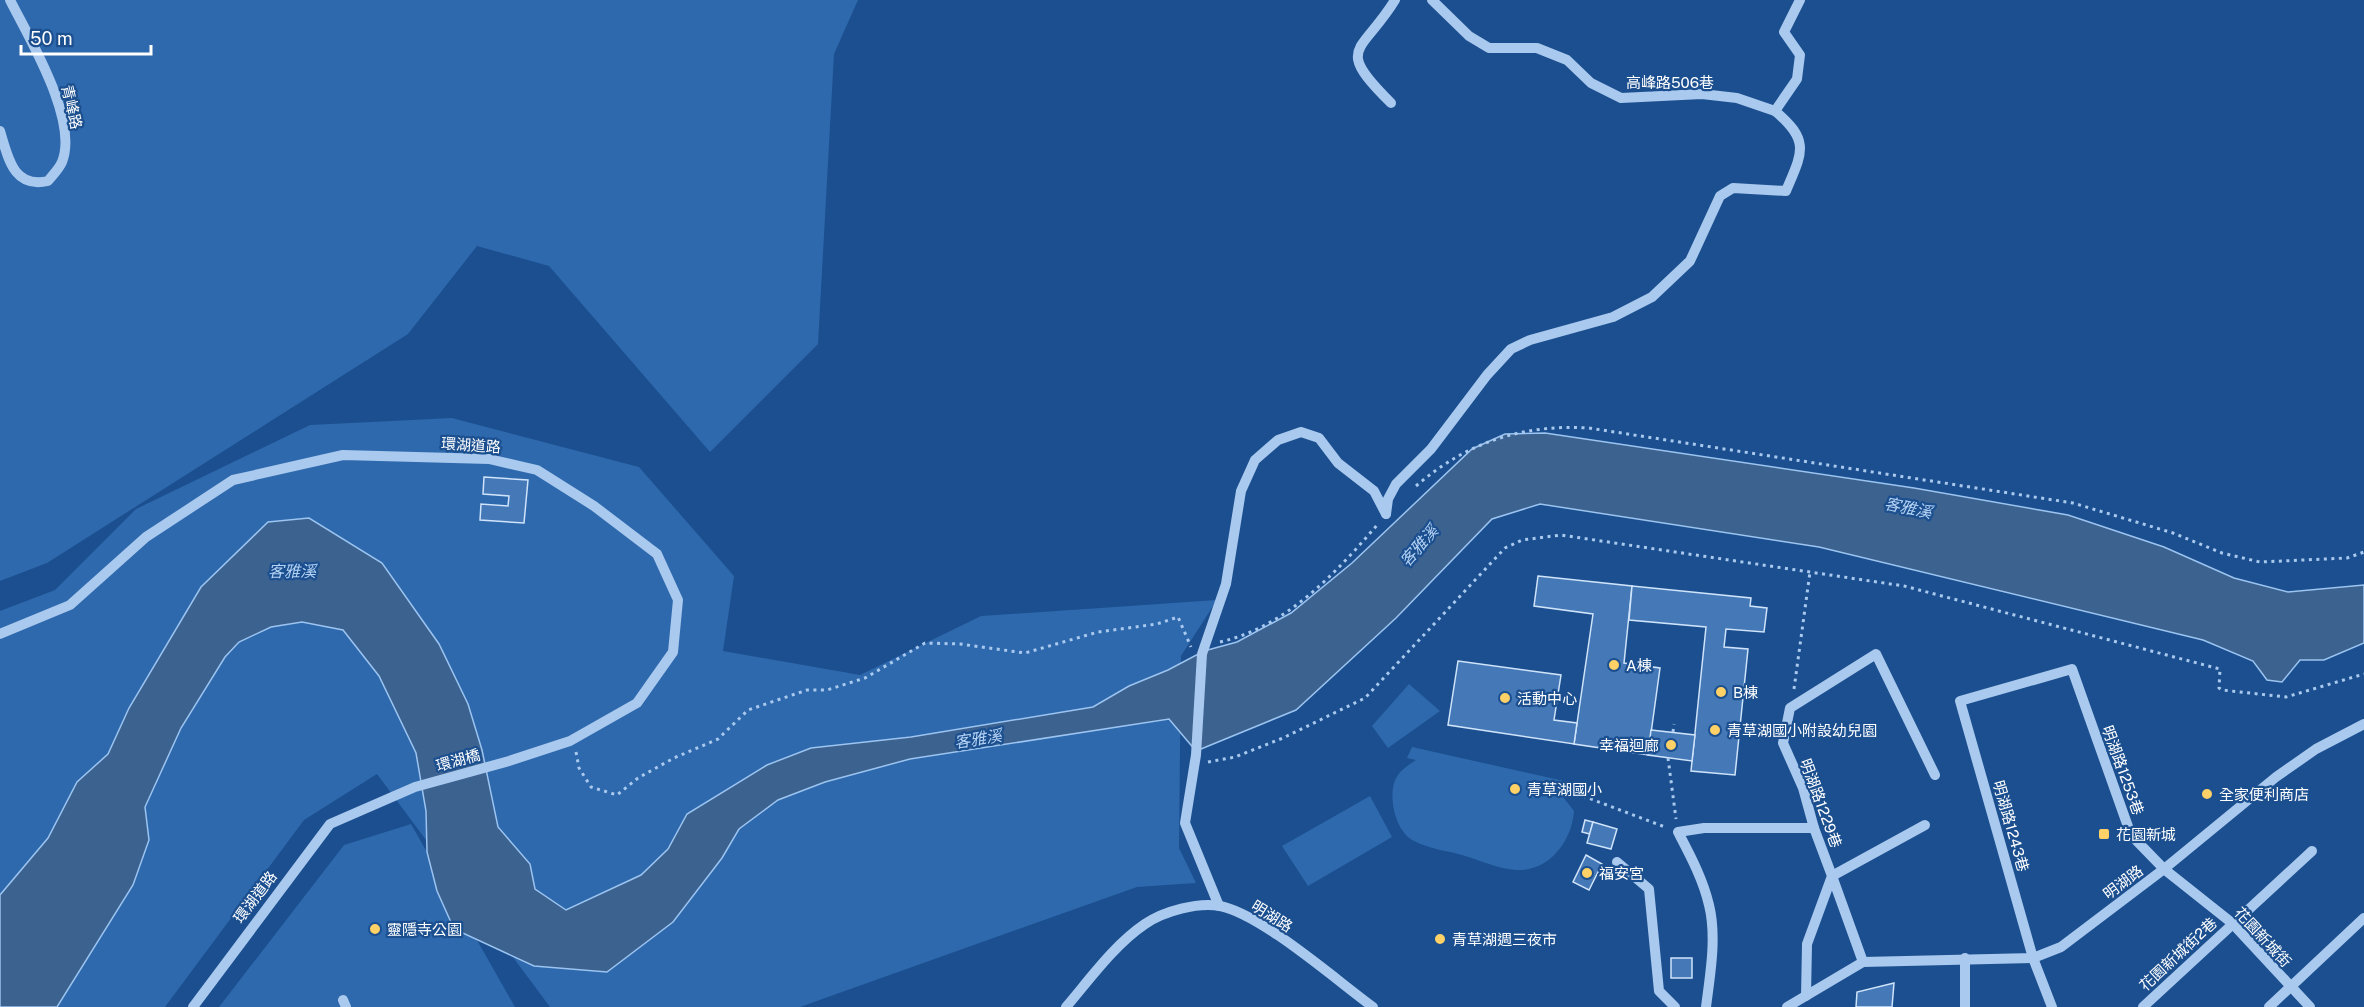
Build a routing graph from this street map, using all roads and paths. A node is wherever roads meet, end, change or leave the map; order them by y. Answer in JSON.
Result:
{"nodes":[{"id":1,"x":10,"y":0,"type":"edge"},
{"id":2,"x":1395,"y":0,"type":"edge"},
{"id":3,"x":1432,"y":0,"type":"edge"},
{"id":4,"x":1800,"y":0,"type":"edge"},
{"id":5,"x":1391,"y":103,"type":"dead end"},
{"id":6,"x":1775,"y":111,"type":"junction"},
{"id":7,"x":0,"y":131,"type":"edge"},
{"id":8,"x":1413,"y":488,"type":"dead end"},
{"id":9,"x":1386,"y":514,"type":"junction"},
{"id":10,"x":2364,"y":552,"type":"edge"},
{"id":11,"x":1810,"y":572,"type":"junction"},
{"id":12,"x":0,"y":634,"type":"edge"},
{"id":13,"x":1205,"y":650,"type":"junction"},
{"id":14,"x":2364,"y":674,"type":"edge"},
{"id":15,"x":1960,"y":701,"type":"joint"},
{"id":16,"x":1799,"y":703,"type":"junction"},
{"id":17,"x":1674,"y":724,"type":"dead end"},
{"id":18,"x":2364,"y":724,"type":"edge"},
{"id":19,"x":1673,"y":732,"type":"dead end"},
{"id":20,"x":570,"y":741,"type":"junction"},
{"id":21,"x":1668,"y":758,"type":"dead end"},
{"id":22,"x":1195,"y":759,"type":"junction"},
{"id":23,"x":509,"y":761,"type":"joint"},
{"id":24,"x":1935,"y":775,"type":"dead end"},
{"id":25,"x":415,"y":787,"type":"joint"},
{"id":26,"x":1582,"y":796,"type":"dead end"},
{"id":27,"x":1925,"y":825,"type":"dead end"},
{"id":28,"x":1814,"y":828,"type":"junction"},
{"id":29,"x":1678,"y":832,"type":"junction"},
{"id":30,"x":2312,"y":851,"type":"dead end"},
{"id":31,"x":1617,"y":862,"type":"dead end"},
{"id":32,"x":2164,"y":869,"type":"junction"},
{"id":33,"x":1832,"y":876,"type":"junction"},
{"id":34,"x":1219,"y":906,"type":"junction"},
{"id":35,"x":2364,"y":918,"type":"edge"},
{"id":36,"x":2232,"y":923,"type":"junction"},
{"id":37,"x":1965,"y":958,"type":"junction"},
{"id":38,"x":2032,"y":958,"type":"junction"},
{"id":39,"x":1863,"y":962,"type":"junction"},
{"id":40,"x":2290,"y":988,"type":"junction"},
{"id":41,"x":1806,"y":996,"type":"junction"},
{"id":42,"x":193,"y":1007,"type":"edge"},
{"id":43,"x":1066,"y":1007,"type":"edge"},
{"id":44,"x":1373,"y":1007,"type":"edge"},
{"id":45,"x":1675,"y":1007,"type":"edge"},
{"id":46,"x":1706,"y":1007,"type":"edge"},
{"id":47,"x":1787,"y":1007,"type":"edge"},
{"id":48,"x":1965,"y":1007,"type":"edge"},
{"id":49,"x":2052,"y":1007,"type":"edge"},
{"id":50,"x":2143,"y":1007,"type":"edge"},
{"id":51,"x":2269,"y":1007,"type":"edge"},
{"id":52,"x":2310,"y":1007,"type":"edge"}],
"edges":[{"from":1,"to":7,"type":"street","name":"青峰路"},
{"from":2,"to":5,"type":"street"},
{"from":3,"to":6,"type":"street","name":"高峰路506巷"},
{"from":4,"to":6,"type":"street"},
{"from":6,"to":9,"type":"street"},
{"from":8,"to":10,"type":"path"},
{"from":9,"to":13,"type":"path"},
{"from":9,"to":13,"type":"street"},
{"from":11,"to":14,"type":"path"},
{"from":11,"to":16,"type":"path"},
{"from":11,"to":22,"type":"path"},
{"from":12,"to":20,"type":"street","name":"環湖道路"},
{"from":13,"to":20,"type":"path"},
{"from":13,"to":22,"type":"street"},
{"from":15,"to":32,"type":"street","name":"明湖路1253巷"},
{"from":15,"to":38,"type":"street","name":"明湖路1243巷"},
{"from":16,"to":24,"type":"street","name":"明湖路1229巷"},
{"from":16,"to":28,"type":"street","name":"明湖路1229巷"},
{"from":17,"to":19,"type":"path"},
{"from":18,"to":32,"type":"street","name":"明湖路"},
{"from":20,"to":23,"type":"street","name":"環湖道路"},
{"from":21,"to":29,"type":"path"},
{"from":22,"to":34,"type":"street"},
{"from":23,"to":25,"type":"street","name":"環湖橋"},
{"from":25,"to":42,"type":"street","name":"環湖道路"},
{"from":26,"to":29,"type":"path"},
{"from":27,"to":33,"type":"street"},
{"from":28,"to":29,"type":"street"},
{"from":28,"to":33,"type":"street","name":"明湖路1229巷"},
{"from":29,"to":46,"type":"street"},
{"from":30,"to":36,"type":"street","name":"花園新城街2巷"},
{"from":31,"to":45,"type":"street"},
{"from":32,"to":36,"type":"street","name":"花園新城街"},
{"from":32,"to":38,"type":"street","name":"明湖路"},
{"from":33,"to":39,"type":"street"},
{"from":33,"to":41,"type":"street"},
{"from":34,"to":43,"type":"street","name":"明湖路"},
{"from":34,"to":44,"type":"street","name":"明湖路"},
{"from":35,"to":40,"type":"street"},
{"from":36,"to":40,"type":"street","name":"花園新城街"},
{"from":36,"to":50,"type":"street","name":"花園新城街2巷"},
{"from":37,"to":38,"type":"street","name":"明湖路"},
{"from":37,"to":39,"type":"street","name":"明湖路"},
{"from":37,"to":48,"type":"street"},
{"from":38,"to":49,"type":"street","name":"明湖路1243巷"},
{"from":39,"to":41,"type":"street","name":"明湖路"},
{"from":40,"to":51,"type":"street"},
{"from":40,"to":52,"type":"street","name":"花園新城街"},
{"from":41,"to":47,"type":"street","name":"明湖路"}]}
